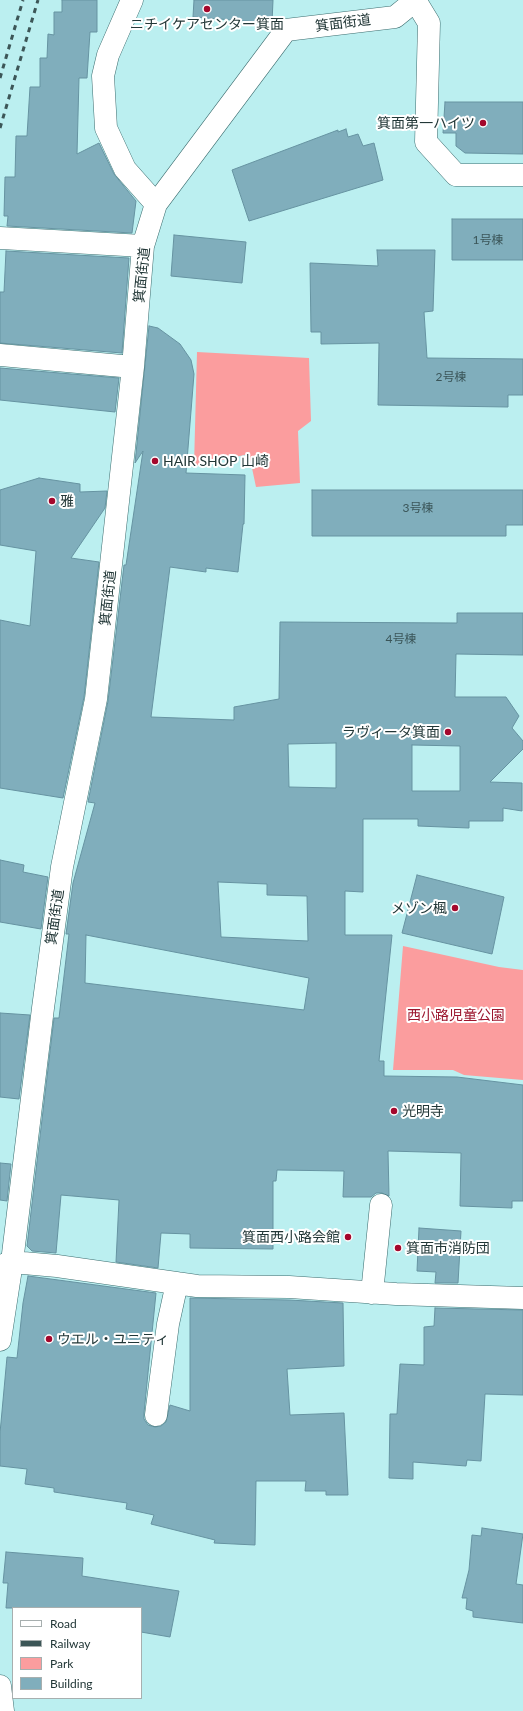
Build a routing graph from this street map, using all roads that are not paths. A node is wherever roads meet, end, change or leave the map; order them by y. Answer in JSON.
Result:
{"nodes":[{"id":1,"x":132,"y":0,"type":"edge"},
{"id":2,"x":416,"y":0,"type":"edge"},
{"id":3,"x":523,"y":175,"type":"edge"},
{"id":4,"x":156,"y":204,"type":"junction"},
{"id":5,"x":0,"y":238,"type":"edge"},
{"id":6,"x":143,"y":246,"type":"junction"},
{"id":7,"x":0,"y":355,"type":"edge"},
{"id":8,"x":133,"y":367,"type":"junction"},
{"id":9,"x":381,"y":1206,"type":"dead end"},
{"id":10,"x":6,"y":1264,"type":"edge"},
{"id":11,"x":177,"y":1283,"type":"junction"},
{"id":12,"x":372,"y":1292,"type":"junction"},
{"id":13,"x":523,"y":1298,"type":"edge"},
{"id":14,"x":0,"y":1340,"type":"edge"},
{"id":15,"x":156,"y":1415,"type":"dead end"},
{"id":16,"x":0,"y":1686,"type":"edge"},
{"id":17,"x":3,"y":1711,"type":"edge"}],
"edges":[{"from":1,"to":4,"type":"street"},
{"from":2,"to":3,"type":"street"},
{"from":2,"to":4,"type":"street","name":"箕面街道"},
{"from":4,"to":6,"type":"street","name":"箕面街道"},
{"from":5,"to":6,"type":"street"},
{"from":6,"to":8,"type":"street","name":"箕面街道"},
{"from":7,"to":8,"type":"street"},
{"from":8,"to":10,"type":"street","name":"箕面街道"},
{"from":9,"to":12,"type":"street"},
{"from":10,"to":11,"type":"street"},
{"from":10,"to":14,"type":"street","name":"箕面街道"},
{"from":11,"to":12,"type":"street"},
{"from":11,"to":15,"type":"street"},
{"from":12,"to":13,"type":"street"},
{"from":16,"to":17,"type":"street"}]}
